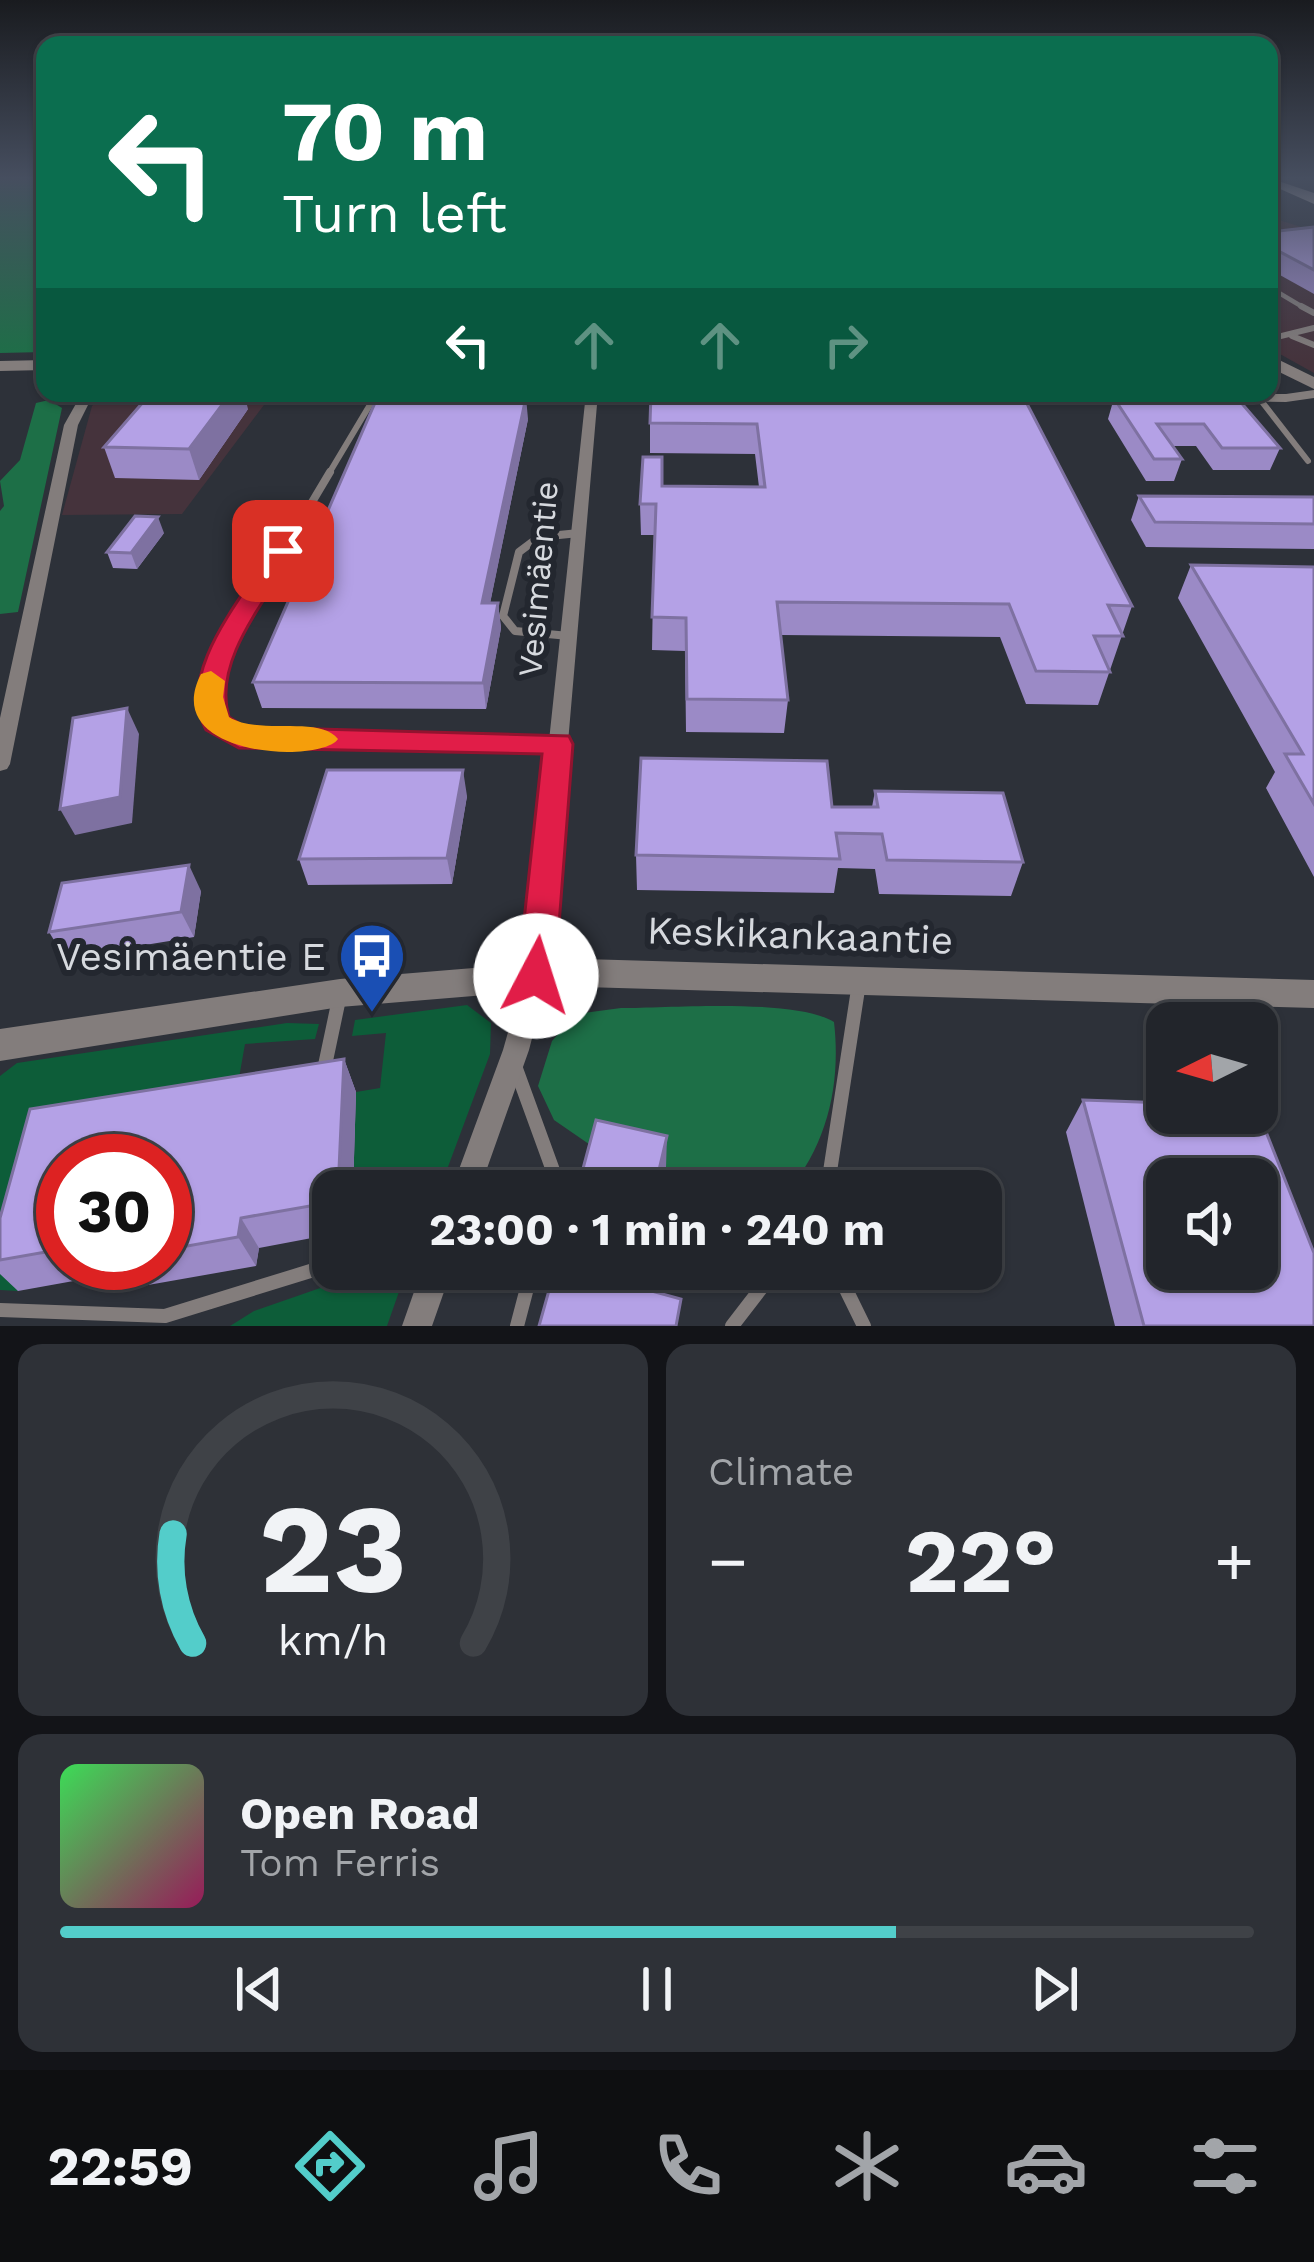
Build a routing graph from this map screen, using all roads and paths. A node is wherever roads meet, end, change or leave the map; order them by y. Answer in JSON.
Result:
{"nodes":[{"id":1,"x":1278,"y":292,"type":"edge"},
{"id":2,"x":1314,"y":313,"type":"edge"},
{"id":3,"x":1314,"y":328,"type":"edge"},
{"id":4,"x":1278,"y":332,"type":"edge"},
{"id":5,"x":1288,"y":336,"type":"junction"},
{"id":6,"x":1278,"y":338,"type":"edge"},
{"id":7,"x":1314,"y":345,"type":"edge"},
{"id":8,"x":36,"y":364,"type":"edge"},
{"id":9,"x":1278,"y":365,"type":"edge"},
{"id":10,"x":0,"y":366,"type":"edge"},
{"id":11,"x":1314,"y":384,"type":"edge"},
{"id":12,"x":1314,"y":394,"type":"edge"},
{"id":13,"x":1278,"y":397,"type":"edge"},
{"id":14,"x":83,"y":402,"type":"edge"},
{"id":15,"x":372,"y":402,"type":"edge"},
{"id":16,"x":591,"y":402,"type":"edge"},
{"id":17,"x":1261,"y":402,"type":"edge"},
{"id":18,"x":1308,"y":461,"type":"dead end"},
{"id":19,"x":579,"y":533,"type":"junction"},
{"id":20,"x":569,"y":636,"type":"junction"},
{"id":21,"x":558,"y":744,"type":"junction"},
{"id":22,"x":0,"y":764,"type":"edge"},
{"id":23,"x":536,"y":976,"type":"junction"},
{"id":24,"x":859,"y":978,"type":"junction"},
{"id":25,"x":340,"y":993,"type":"junction"},
{"id":26,"x":1314,"y":994,"type":"edge"},
{"id":27,"x":0,"y":1045,"type":"edge"},
{"id":28,"x":512,"y":1060,"type":"junction"},
{"id":29,"x":322,"y":1083,"type":"edge"},
{"id":30,"x":473,"y":1170,"type":"edge"},
{"id":31,"x":553,"y":1170,"type":"edge"},
{"id":32,"x":830,"y":1170,"type":"edge"},
{"id":33,"x":312,"y":1270,"type":"edge"},
{"id":34,"x":427,"y":1290,"type":"edge"},
{"id":35,"x":526,"y":1290,"type":"edge"},
{"id":36,"x":760,"y":1290,"type":"edge"},
{"id":37,"x":846,"y":1290,"type":"edge"},
{"id":38,"x":0,"y":1310,"type":"edge"},
{"id":39,"x":417,"y":1326,"type":"edge"},
{"id":40,"x":517,"y":1326,"type":"edge"},
{"id":41,"x":732,"y":1326,"type":"edge"},
{"id":42,"x":864,"y":1326,"type":"edge"}],
"edges":[{"from":1,"to":2,"type":"lane"},
{"from":3,"to":5,"type":"lane"},
{"from":4,"to":5,"type":"lane"},
{"from":5,"to":6,"type":"lane"},
{"from":5,"to":7,"type":"lane"},
{"from":8,"to":10,"type":"street"},
{"from":9,"to":11,"type":"street"},
{"from":12,"to":13,"type":"street"},
{"from":14,"to":22,"type":"street"},
{"from":15,"to":21,"type":"lane"},
{"from":16,"to":19,"type":"street","name":"Vesimäentie"},
{"from":17,"to":18,"type":"lane"},
{"from":19,"to":20,"type":"street","name":"Vesimäentie"},
{"from":19,"to":20,"type":"lane"},
{"from":20,"to":21,"type":"street","name":"Vesimäentie"},
{"from":21,"to":23,"type":"street","name":"Vesimäentie"},
{"from":23,"to":24,"type":"street","name":"Keskikankaantie"},
{"from":23,"to":25,"type":"street","name":"Keskikankaantie"},
{"from":23,"to":28,"type":"street","name":"Vesimäentie"},
{"from":24,"to":26,"type":"street","name":"Keskikankaantie"},
{"from":24,"to":32,"type":"lane"},
{"from":25,"to":27,"type":"street","name":"Keskikankaantie"},
{"from":25,"to":29,"type":"lane"},
{"from":28,"to":30,"type":"street","name":"Vesimäentie"},
{"from":28,"to":31,"type":"lane"},
{"from":33,"to":38,"type":"lane"},
{"from":34,"to":39,"type":"street"},
{"from":35,"to":40,"type":"lane"},
{"from":36,"to":41,"type":"lane"},
{"from":37,"to":42,"type":"lane"}]}
